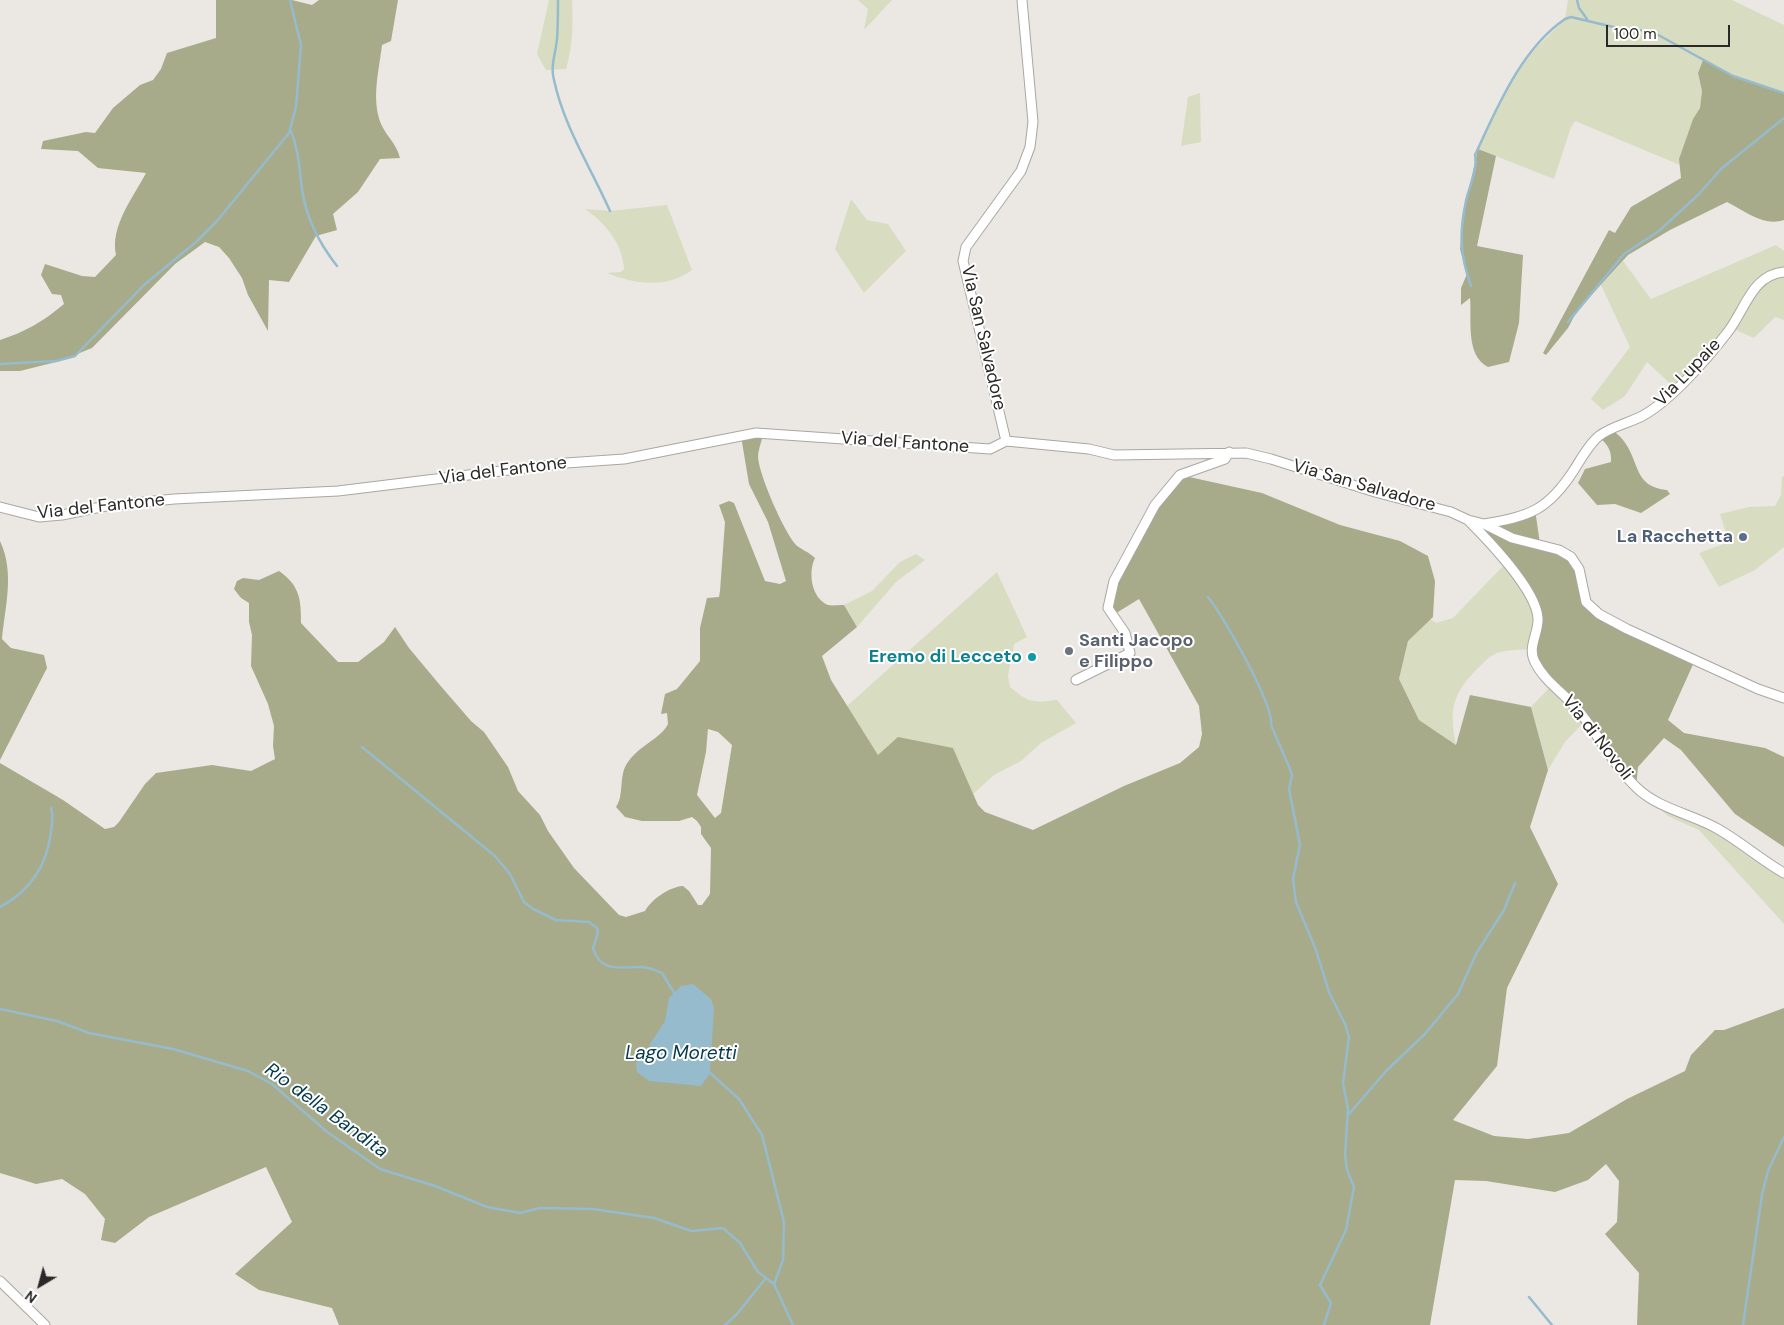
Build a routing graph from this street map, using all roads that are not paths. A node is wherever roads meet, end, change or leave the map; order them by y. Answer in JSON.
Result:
{"nodes":[{"id":1,"x":1022,"y":0,"type":"edge"},
{"id":2,"x":1784,"y":272,"type":"edge"},
{"id":3,"x":1006,"y":441,"type":"junction"},
{"id":4,"x":1229,"y":452,"type":"junction"},
{"id":5,"x":0,"y":507,"type":"edge"},
{"id":6,"x":1468,"y":520,"type":"junction"},
{"id":7,"x":1484,"y":524,"type":"junction"},
{"id":8,"x":1076,"y":680,"type":"dead end"},
{"id":9,"x":1784,"y":698,"type":"edge"},
{"id":10,"x":1784,"y":873,"type":"edge"},
{"id":11,"x":0,"y":1281,"type":"edge"},
{"id":12,"x":45,"y":1325,"type":"edge"}],
"edges":[{"from":1,"to":3,"type":"street","name":"Via San Salvadore"},
{"from":2,"to":7,"type":"street","name":"Via Lupaie"},
{"from":3,"to":4,"type":"street","name":"Via San Salvadore"},
{"from":3,"to":5,"type":"street","name":"Via del Fantone"},
{"from":4,"to":6,"type":"street","name":"Via San Salvadore"},
{"from":4,"to":8,"type":"street"},
{"from":6,"to":7,"type":"street","name":"Via Lupaie"},
{"from":6,"to":10,"type":"street","name":"Via di Novoli"},
{"from":7,"to":9,"type":"street","name":"Via Lupaie"},
{"from":11,"to":12,"type":"street"}]}
